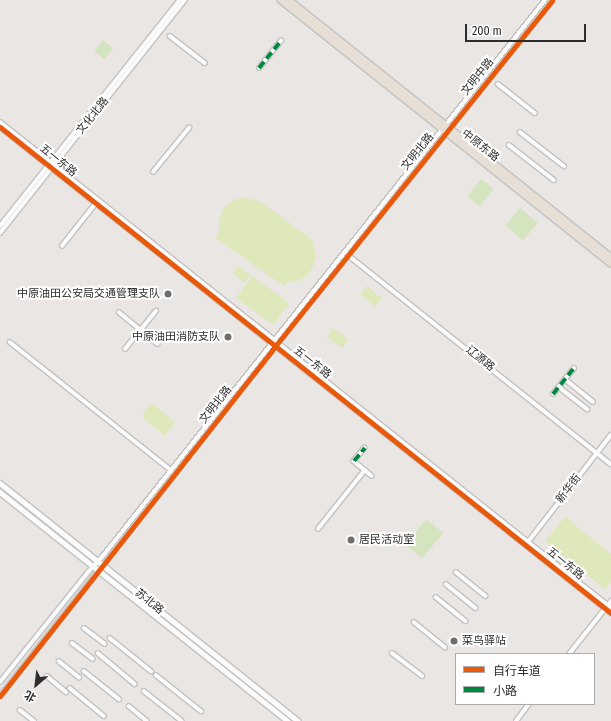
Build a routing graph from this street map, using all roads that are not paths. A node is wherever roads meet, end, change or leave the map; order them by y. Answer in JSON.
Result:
{"nodes":[{"id":1,"x":180,"y":0,"type":"edge"},
{"id":2,"x":185,"y":0,"type":"edge"},
{"id":3,"x":281,"y":0,"type":"edge"},
{"id":4,"x":289,"y":0,"type":"edge"},
{"id":5,"x":545,"y":0,"type":"edge"},
{"id":6,"x":552,"y":0,"type":"edge"},
{"id":7,"x":170,"y":36,"type":"dead end"},
{"id":8,"x":281,"y":41,"type":"dead end"},
{"id":9,"x":205,"y":63,"type":"dead end"},
{"id":10,"x":259,"y":68,"type":"dead end"},
{"id":11,"x":498,"y":84,"type":"dead end"},
{"id":12,"x":535,"y":113,"type":"dead end"},
{"id":13,"x":0,"y":122,"type":"edge"},
{"id":14,"x":0,"y":127,"type":"edge"},
{"id":15,"x":189,"y":128,"type":"dead end"},
{"id":16,"x":446,"y":129,"type":"junction"},
{"id":17,"x":520,"y":132,"type":"dead end"},
{"id":18,"x":509,"y":145,"type":"dead end"},
{"id":19,"x":51,"y":166,"type":"junction"},
{"id":20,"x":564,"y":166,"type":"dead end"},
{"id":21,"x":153,"y":172,"type":"dead end"},
{"id":22,"x":554,"y":180,"type":"dead end"},
{"id":23,"x":96,"y":203,"type":"junction"},
{"id":24,"x":0,"y":226,"type":"edge"},
{"id":25,"x":0,"y":233,"type":"edge"},
{"id":26,"x":62,"y":246,"type":"dead end"},
{"id":27,"x":348,"y":255,"type":"junction"},
{"id":28,"x":611,"y":257,"type":"edge"},
{"id":29,"x":611,"y":263,"type":"edge"},
{"id":30,"x":156,"y":311,"type":"dead end"},
{"id":31,"x":119,"y":312,"type":"dead end"},
{"id":32,"x":141,"y":330,"type":"junction"},
{"id":33,"x":10,"y":342,"type":"dead end"},
{"id":34,"x":275,"y":343,"type":"junction"},
{"id":35,"x":158,"y":344,"type":"dead end"},
{"id":36,"x":125,"y":349,"type":"dead end"},
{"id":37,"x":574,"y":368,"type":"dead end"},
{"id":38,"x":565,"y":379,"type":"junction"},
{"id":39,"x":559,"y":387,"type":"junction"},
{"id":40,"x":554,"y":394,"type":"dead end"},
{"id":41,"x":593,"y":402,"type":"dead end"},
{"id":42,"x":587,"y":409,"type":"dead end"},
{"id":43,"x":611,"y":435,"type":"edge"},
{"id":44,"x":365,"y":448,"type":"dead end"},
{"id":45,"x":597,"y":453,"type":"junction"},
{"id":46,"x":611,"y":464,"type":"edge"},
{"id":47,"x":171,"y":470,"type":"junction"},
{"id":48,"x":365,"y":470,"type":"junction"},
{"id":49,"x":372,"y":476,"type":"dead end"},
{"id":50,"x":0,"y":484,"type":"edge"},
{"id":51,"x":0,"y":492,"type":"edge"},
{"id":52,"x":318,"y":529,"type":"dead end"},
{"id":53,"x":528,"y":542,"type":"junction"},
{"id":54,"x":98,"y":562,"type":"junction"},
{"id":55,"x":94,"y":566,"type":"junction"},
{"id":56,"x":103,"y":566,"type":"junction"},
{"id":57,"x":100,"y":571,"type":"junction"},
{"id":58,"x":456,"y":572,"type":"dead end"},
{"id":59,"x":446,"y":584,"type":"dead end"},
{"id":60,"x":486,"y":596,"type":"dead end"},
{"id":61,"x":436,"y":597,"type":"dead end"},
{"id":62,"x":611,"y":601,"type":"edge"},
{"id":63,"x":608,"y":607,"type":"edge"},
{"id":64,"x":476,"y":608,"type":"dead end"},
{"id":65,"x":611,"y":613,"type":"edge"},
{"id":66,"x":466,"y":621,"type":"dead end"},
{"id":67,"x":414,"y":622,"type":"dead end"},
{"id":68,"x":84,"y":628,"type":"dead end"},
{"id":69,"x":110,"y":638,"type":"dead end"},
{"id":70,"x":72,"y":642,"type":"dead end"},
{"id":71,"x":105,"y":644,"type":"dead end"},
{"id":72,"x":445,"y":647,"type":"dead end"},
{"id":73,"x":98,"y":653,"type":"dead end"},
{"id":74,"x":392,"y":653,"type":"dead end"},
{"id":75,"x":570,"y":653,"type":"edge"},
{"id":76,"x":93,"y":659,"type":"dead end"},
{"id":77,"x":59,"y":661,"type":"dead end"},
{"id":78,"x":84,"y":671,"type":"dead end"},
{"id":79,"x":151,"y":671,"type":"dead end"},
{"id":80,"x":156,"y":675,"type":"dead end"},
{"id":81,"x":47,"y":676,"type":"dead end"},
{"id":82,"x":422,"y":676,"type":"dead end"},
{"id":83,"x":79,"y":677,"type":"dead end"},
{"id":84,"x":0,"y":682,"type":"edge"},
{"id":85,"x":135,"y":684,"type":"dead end"},
{"id":86,"x":70,"y":688,"type":"dead end"},
{"id":87,"x":144,"y":691,"type":"dead end"},
{"id":88,"x":66,"y":692,"type":"dead end"},
{"id":89,"x":0,"y":696,"type":"edge"},
{"id":90,"x":119,"y":699,"type":"dead end"},
{"id":91,"x":528,"y":705,"type":"edge"},
{"id":92,"x":128,"y":706,"type":"dead end"},
{"id":93,"x":20,"y":710,"type":"dead end"},
{"id":94,"x":201,"y":711,"type":"dead end"},
{"id":95,"x":104,"y":716,"type":"dead end"},
{"id":96,"x":34,"y":721,"type":"edge"},
{"id":97,"x":147,"y":721,"type":"edge"},
{"id":98,"x":182,"y":721,"type":"edge"},
{"id":99,"x":288,"y":721,"type":"edge"},
{"id":100,"x":298,"y":721,"type":"edge"},
{"id":101,"x":516,"y":721,"type":"edge"}],
"edges":[{"from":1,"to":19,"type":"street","name":"文化北路"},
{"from":2,"to":19,"type":"street","name":"文化北路"},
{"from":3,"to":16,"type":"main road","name":"中原东路"},
{"from":4,"to":16,"type":"main road","name":"中原东路"},
{"from":5,"to":16,"type":"street","name":"文明中路"},
{"from":6,"to":16,"type":"street","name":"文明中路"},
{"from":7,"to":9,"type":"street"},
{"from":8,"to":10,"type":"street"},
{"from":11,"to":12,"type":"street"},
{"from":13,"to":19,"type":"street","name":"五一东路"},
{"from":14,"to":19,"type":"street","name":"五一东路"},
{"from":15,"to":21,"type":"street"},
{"from":16,"to":27,"type":"street","name":"文明北路"},
{"from":16,"to":28,"type":"main road","name":"中原东路"},
{"from":16,"to":29,"type":"main road","name":"中原东路"},
{"from":16,"to":34,"type":"street","name":"文明北路"},
{"from":17,"to":20,"type":"street"},
{"from":18,"to":22,"type":"street"},
{"from":19,"to":23,"type":"street","name":"五一东路"},
{"from":19,"to":24,"type":"street","name":"文化北路"},
{"from":19,"to":25,"type":"street","name":"文化北路"},
{"from":19,"to":34,"type":"street","name":"五一东路"},
{"from":23,"to":26,"type":"street"},
{"from":23,"to":34,"type":"street","name":"五一东路"},
{"from":27,"to":34,"type":"street","name":"文明北路"},
{"from":27,"to":45,"type":"street","name":"辽源路"},
{"from":30,"to":32,"type":"street"},
{"from":31,"to":32,"type":"street"},
{"from":32,"to":35,"type":"street"},
{"from":32,"to":36,"type":"street"},
{"from":33,"to":47,"type":"street"},
{"from":34,"to":47,"type":"street","name":"文明北路"},
{"from":34,"to":53,"type":"street","name":"五一东路"},
{"from":34,"to":56,"type":"street","name":"文明北路"},
{"from":34,"to":63,"type":"street","name":"五一东路"},
{"from":37,"to":38,"type":"street"},
{"from":38,"to":39,"type":"street"},
{"from":38,"to":41,"type":"street"},
{"from":39,"to":40,"type":"street"},
{"from":39,"to":42,"type":"street"},
{"from":43,"to":45,"type":"street","name":"新华街"},
{"from":44,"to":48,"type":"street"},
{"from":45,"to":46,"type":"street","name":"辽源路"},
{"from":45,"to":53,"type":"street","name":"新华街"},
{"from":47,"to":54,"type":"street","name":"文明北路"},
{"from":48,"to":49,"type":"street"},
{"from":48,"to":52,"type":"street"},
{"from":50,"to":54,"type":"main road","name":"苏北路"},
{"from":51,"to":55,"type":"main road","name":"苏北路"},
{"from":53,"to":63,"type":"street","name":"五一东路"},
{"from":54,"to":55,"type":"street","name":"文明北路"},
{"from":54,"to":56,"type":"main road","name":"苏北路"},
{"from":55,"to":57,"type":"main road","name":"苏北路"},
{"from":55,"to":84,"type":"street","name":"文明北路"},
{"from":56,"to":57,"type":"street","name":"文明北路"},
{"from":56,"to":100,"type":"main road","name":"苏北路"},
{"from":57,"to":89,"type":"street","name":"文明北路"},
{"from":57,"to":99,"type":"main road","name":"苏北路"},
{"from":58,"to":60,"type":"street"},
{"from":59,"to":64,"type":"street"},
{"from":61,"to":66,"type":"street"},
{"from":62,"to":63,"type":"street"},
{"from":63,"to":65,"type":"street","name":"五一东路"},
{"from":63,"to":75,"type":"street"},
{"from":67,"to":72,"type":"street"},
{"from":68,"to":71,"type":"street"},
{"from":69,"to":79,"type":"street"},
{"from":70,"to":76,"type":"street"},
{"from":73,"to":85,"type":"street"},
{"from":74,"to":82,"type":"street"},
{"from":77,"to":83,"type":"street"},
{"from":78,"to":90,"type":"street"},
{"from":80,"to":94,"type":"street"},
{"from":81,"to":88,"type":"street"},
{"from":86,"to":95,"type":"street"},
{"from":87,"to":98,"type":"street"},
{"from":91,"to":101,"type":"street"},
{"from":92,"to":97,"type":"street"},
{"from":93,"to":96,"type":"street"}]}
